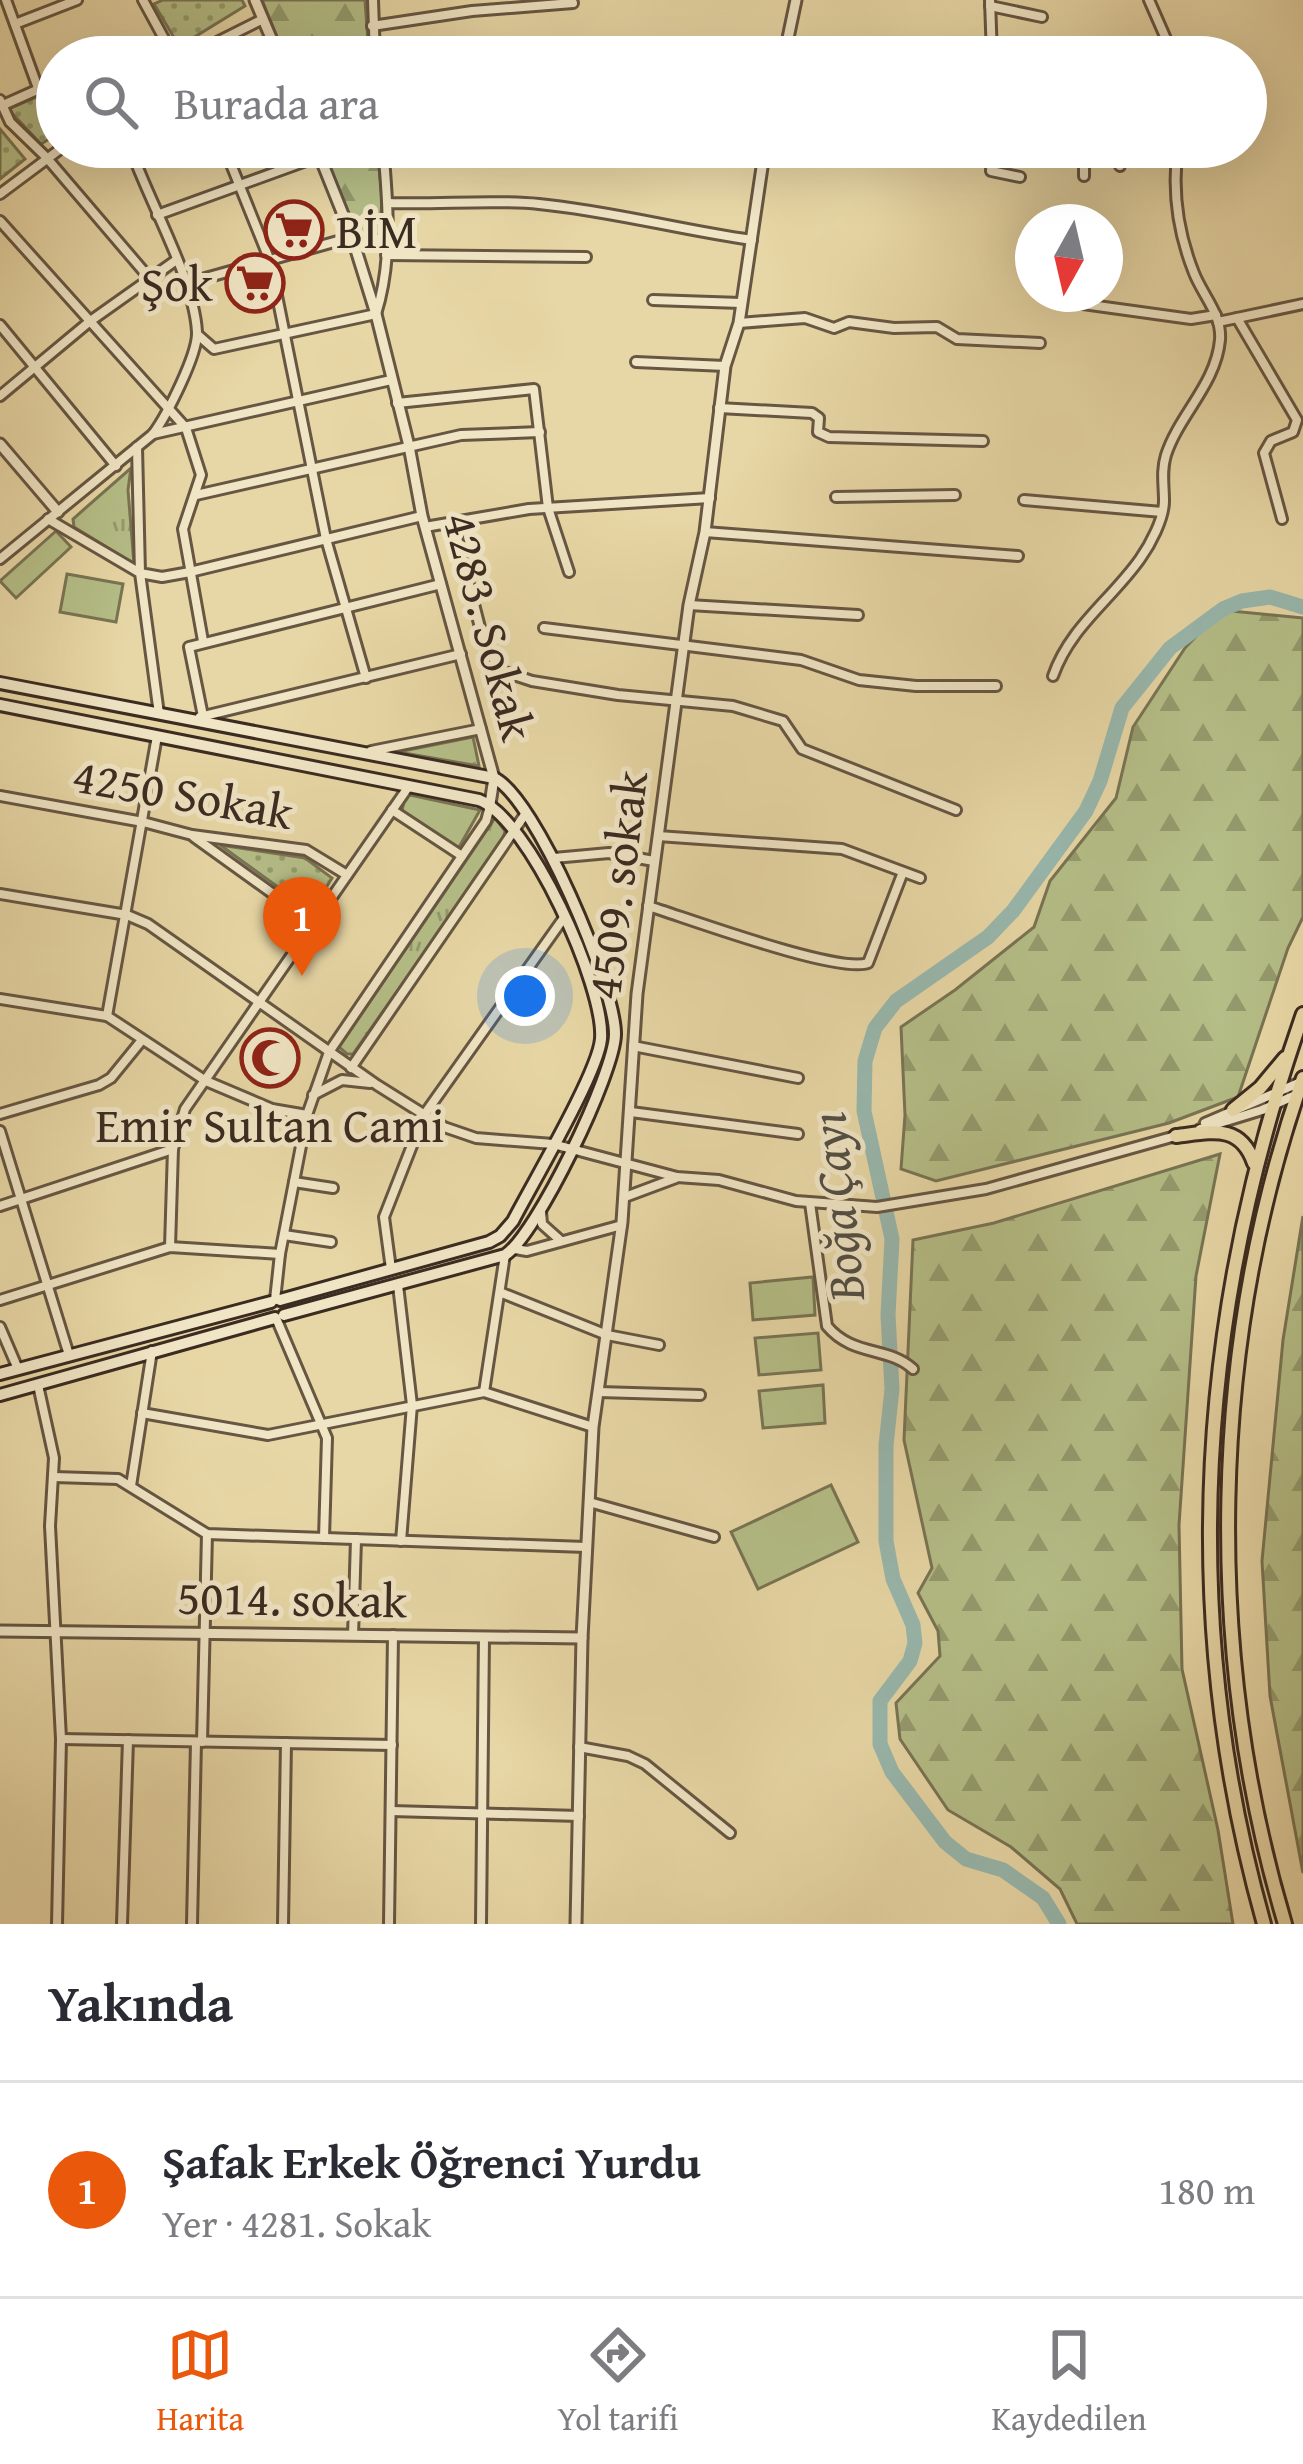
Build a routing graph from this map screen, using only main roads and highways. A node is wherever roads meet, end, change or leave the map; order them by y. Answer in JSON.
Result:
{"nodes":[{"id":1,"x":0,"y":683,"type":"edge"},
{"id":2,"x":0,"y":705,"type":"edge"},
{"id":3,"x":1303,"y":1014,"type":"edge"},
{"id":4,"x":1289,"y":1053,"type":"junction"},
{"id":5,"x":1302,"y":1085,"type":"edge"},
{"id":6,"x":1233,"y":1110,"type":"road end"},
{"id":7,"x":1176,"y":1136,"type":"road end"},
{"id":8,"x":1255,"y":1166,"type":"junction"},
{"id":9,"x":275,"y":1301,"type":"junction"},
{"id":10,"x":280,"y":1317,"type":"junction"},
{"id":11,"x":0,"y":1374,"type":"edge"},
{"id":12,"x":0,"y":1395,"type":"edge"},
{"id":13,"x":1264,"y":1924,"type":"edge"},
{"id":14,"x":1285,"y":1924,"type":"edge"}],
"edges":[{"from":1,"to":10,"type":"main road"},
{"from":2,"to":9,"type":"main road"},
{"from":3,"to":4,"type":"highway"},
{"from":4,"to":6,"type":"highway"},
{"from":4,"to":8,"type":"highway"},
{"from":5,"to":14,"type":"highway"},
{"from":7,"to":8,"type":"highway"},
{"from":8,"to":13,"type":"highway"},
{"from":9,"to":10,"type":"main road"},
{"from":9,"to":11,"type":"main road"},
{"from":10,"to":12,"type":"main road"}]}
